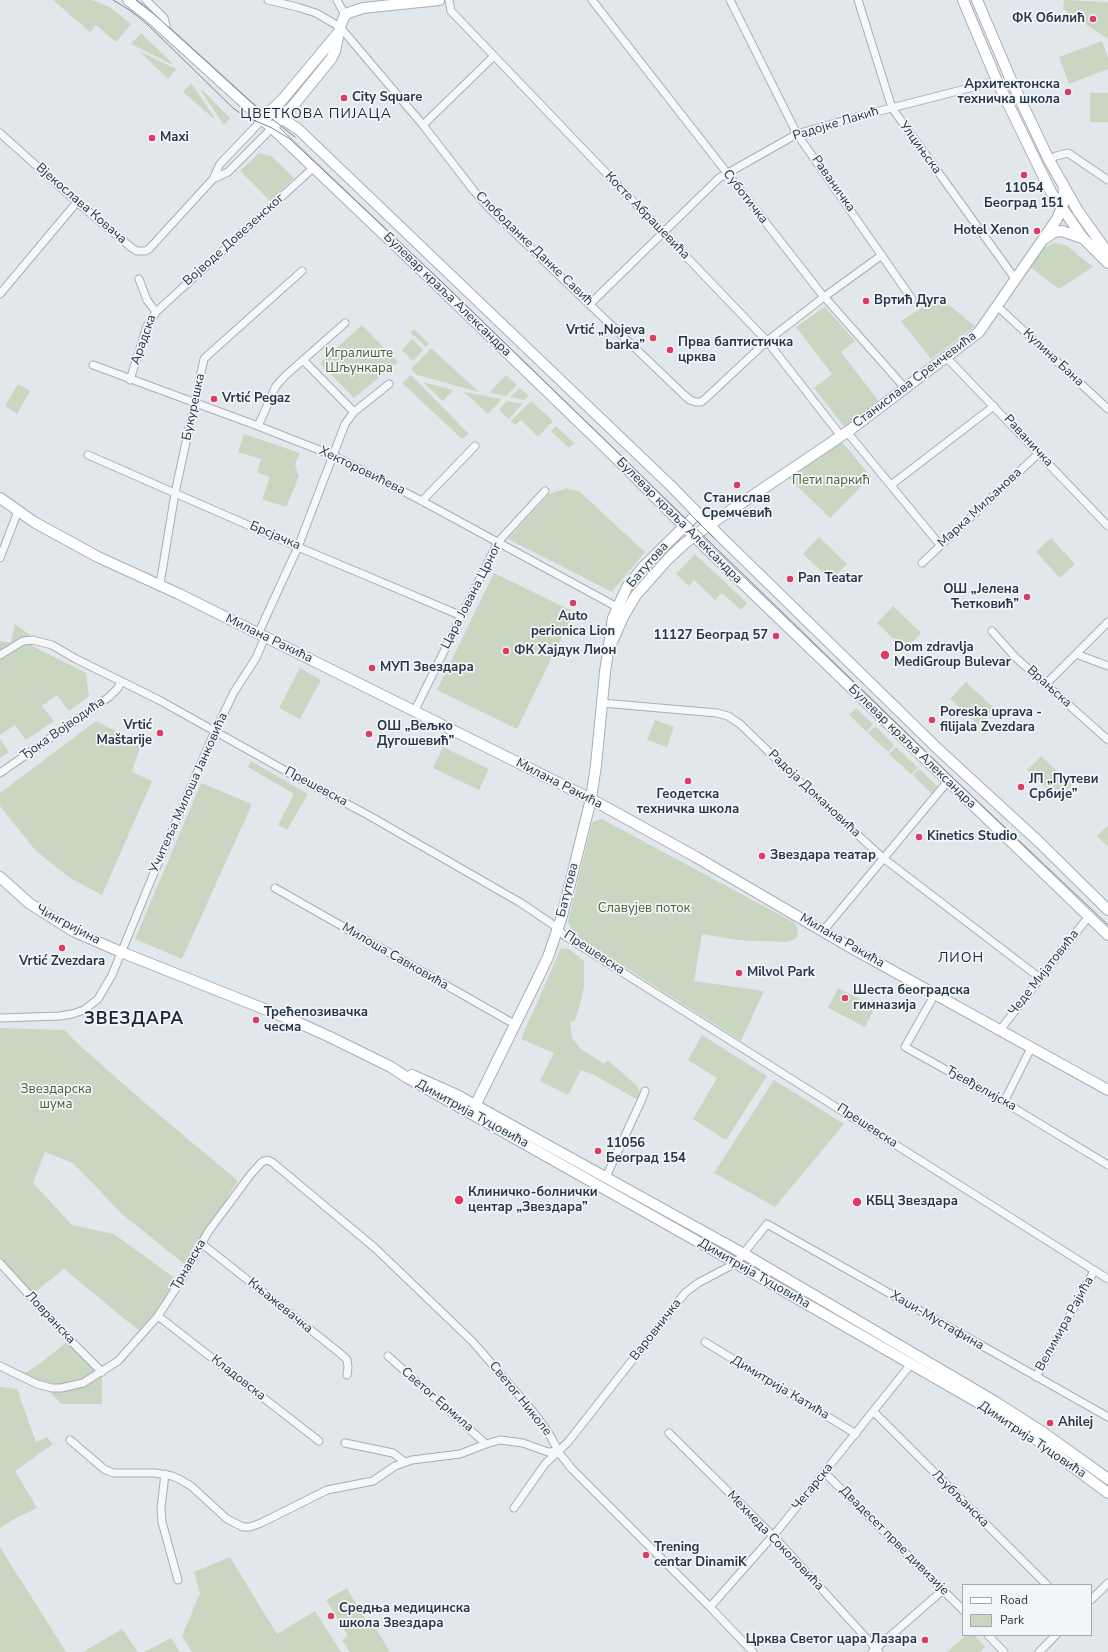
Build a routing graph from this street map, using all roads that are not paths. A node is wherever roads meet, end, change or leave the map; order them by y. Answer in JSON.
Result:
{"nodes":[{"id":1,"x":128,"y":0,"type":"edge"},
{"id":2,"x":146,"y":0,"type":"edge"},
{"id":3,"x":268,"y":0,"type":"edge"},
{"id":4,"x":337,"y":0,"type":"edge"},
{"id":5,"x":438,"y":0,"type":"edge"},
{"id":6,"x":449,"y":0,"type":"edge"},
{"id":7,"x":592,"y":0,"type":"edge"},
{"id":8,"x":730,"y":0,"type":"edge"},
{"id":9,"x":858,"y":0,"type":"edge"},
{"id":10,"x":963,"y":0,"type":"edge"},
{"id":11,"x":977,"y":0,"type":"edge"},
{"id":12,"x":417,"y":1,"type":"edge"},
{"id":13,"x":345,"y":15,"type":"junction"},
{"id":14,"x":339,"y":30,"type":"junction"},
{"id":15,"x":165,"y":31,"type":"junction"},
{"id":16,"x":494,"y":56,"type":"junction"},
{"id":17,"x":997,"y":81,"type":"junction"},
{"id":18,"x":892,"y":108,"type":"junction"},
{"id":19,"x":265,"y":117,"type":"junction"},
{"id":20,"x":277,"y":123,"type":"junction"},
{"id":21,"x":423,"y":125,"type":"junction"},
{"id":22,"x":0,"y":133,"type":"edge"},
{"id":23,"x":797,"y":134,"type":"junction"},
{"id":24,"x":1049,"y":160,"type":"junction"},
{"id":25,"x":313,"y":168,"type":"junction"},
{"id":26,"x":726,"y":173,"type":"junction"},
{"id":27,"x":213,"y":179,"type":"junction"},
{"id":28,"x":1108,"y":180,"type":"edge"},
{"id":29,"x":1064,"y":187,"type":"junction"},
{"id":30,"x":77,"y":202,"type":"junction"},
{"id":31,"x":1062,"y":210,"type":"junction"},
{"id":32,"x":663,"y":233,"type":"junction"},
{"id":33,"x":1083,"y":238,"type":"junction"},
{"id":34,"x":1044,"y":239,"type":"junction"},
{"id":35,"x":1108,"y":253,"type":"edge"},
{"id":36,"x":882,"y":255,"type":"junction"},
{"id":37,"x":1108,"y":263,"type":"edge"},
{"id":38,"x":302,"y":270,"type":"dead end"},
{"id":39,"x":139,"y":279,"type":"dead end"},
{"id":40,"x":1016,"y":280,"type":"junction"},
{"id":41,"x":0,"y":294,"type":"edge"},
{"id":42,"x":824,"y":297,"type":"junction"},
{"id":43,"x":912,"y":299,"type":"dead end"},
{"id":44,"x":590,"y":304,"type":"junction"},
{"id":45,"x":997,"y":306,"type":"junction"},
{"id":46,"x":156,"y":312,"type":"junction"},
{"id":47,"x":345,"y":324,"type":"dead end"},
{"id":48,"x":767,"y":341,"type":"junction"},
{"id":49,"x":946,"y":357,"type":"junction"},
{"id":50,"x":303,"y":360,"type":"junction"},
{"id":51,"x":93,"y":365,"type":"dead end"},
{"id":52,"x":130,"y":380,"type":"junction"},
{"id":53,"x":389,"y":384,"type":"dead end"},
{"id":54,"x":905,"y":388,"type":"junction"},
{"id":55,"x":195,"y":402,"type":"junction"},
{"id":56,"x":994,"y":406,"type":"junction"},
{"id":57,"x":1108,"y":410,"type":"edge"},
{"id":58,"x":354,"y":412,"type":"junction"},
{"id":59,"x":258,"y":426,"type":"junction"},
{"id":60,"x":844,"y":434,"type":"junction"},
{"id":61,"x":475,"y":446,"type":"dead end"},
{"id":62,"x":1039,"y":453,"type":"junction"},
{"id":63,"x":88,"y":455,"type":"dead end"},
{"id":64,"x":332,"y":455,"type":"junction"},
{"id":65,"x":891,"y":485,"type":"junction"},
{"id":66,"x":545,"y":491,"type":"dead end"},
{"id":67,"x":175,"y":493,"type":"junction"},
{"id":68,"x":0,"y":498,"type":"edge"},
{"id":69,"x":422,"y":501,"type":"junction"},
{"id":70,"x":18,"y":511,"type":"junction"},
{"id":71,"x":698,"y":513,"type":"junction"},
{"id":72,"x":709,"y":525,"type":"junction"},
{"id":73,"x":1108,"y":526,"type":"edge"},
{"id":74,"x":684,"y":527,"type":"junction"},
{"id":75,"x":694,"y":536,"type":"junction"},
{"id":76,"x":498,"y":542,"type":"junction"},
{"id":77,"x":940,"y":545,"type":"junction"},
{"id":78,"x":298,"y":547,"type":"junction"},
{"id":79,"x":0,"y":558,"type":"edge"},
{"id":80,"x":922,"y":563,"type":"dead end"},
{"id":81,"x":160,"y":584,"type":"junction"},
{"id":82,"x":617,"y":607,"type":"junction"},
{"id":83,"x":462,"y":616,"type":"junction"},
{"id":84,"x":1108,"y":622,"type":"edge"},
{"id":85,"x":992,"y":631,"type":"dead end"},
{"id":86,"x":262,"y":636,"type":"junction"},
{"id":87,"x":609,"y":649,"type":"junction"},
{"id":88,"x":1076,"y":654,"type":"junction"},
{"id":89,"x":0,"y":655,"type":"edge"},
{"id":90,"x":1108,"y":666,"type":"edge"},
{"id":91,"x":121,"y":681,"type":"junction"},
{"id":92,"x":1046,"y":684,"type":"junction"},
{"id":93,"x":602,"y":703,"type":"junction"},
{"id":94,"x":414,"y":712,"type":"junction"},
{"id":95,"x":215,"y":732,"type":"junction"},
{"id":96,"x":1108,"y":740,"type":"edge"},
{"id":97,"x":0,"y":773,"type":"edge"},
{"id":98,"x":948,"y":781,"type":"junction"},
{"id":99,"x":591,"y":799,"type":"junction"},
{"id":100,"x":884,"y":858,"type":"junction"},
{"id":101,"x":0,"y":877,"type":"edge"},
{"id":102,"x":275,"y":888,"type":"dead end"},
{"id":103,"x":1108,"y":910,"type":"edge"},
{"id":104,"x":1089,"y":916,"type":"junction"},
{"id":105,"x":558,"y":930,"type":"junction"},
{"id":106,"x":823,"y":931,"type":"junction"},
{"id":107,"x":1108,"y":935,"type":"edge"},
{"id":108,"x":121,"y":952,"type":"junction"},
{"id":109,"x":1040,"y":978,"type":"junction"},
{"id":110,"x":935,"y":994,"type":"junction"},
{"id":111,"x":0,"y":1018,"type":"edge"},
{"id":112,"x":516,"y":1026,"type":"junction"},
{"id":113,"x":1000,"y":1030,"type":"junction"},
{"id":114,"x":1032,"y":1048,"type":"junction"},
{"id":115,"x":1108,"y":1090,"type":"edge"},
{"id":116,"x":645,"y":1091,"type":"dead end"},
{"id":117,"x":1004,"y":1102,"type":"junction"},
{"id":118,"x":473,"y":1109,"type":"junction"},
{"id":119,"x":272,"y":1162,"type":"joint"},
{"id":120,"x":1108,"y":1165,"type":"edge"},
{"id":121,"x":606,"y":1177,"type":"junction"},
{"id":122,"x":767,"y":1224,"type":"joint"},
{"id":123,"x":201,"y":1243,"type":"junction"},
{"id":124,"x":744,"y":1254,"type":"junction"},
{"id":125,"x":0,"y":1263,"type":"edge"},
{"id":126,"x":736,"y":1263,"type":"junction"},
{"id":127,"x":1094,"y":1271,"type":"junction"},
{"id":128,"x":1108,"y":1279,"type":"edge"},
{"id":129,"x":158,"y":1316,"type":"junction"},
{"id":130,"x":705,"y":1342,"type":"dead end"},
{"id":131,"x":388,"y":1356,"type":"dead end"},
{"id":132,"x":911,"y":1364,"type":"junction"},
{"id":133,"x":0,"y":1366,"type":"edge"},
{"id":134,"x":102,"y":1372,"type":"junction"},
{"id":135,"x":347,"y":1375,"type":"dead end"},
{"id":136,"x":1036,"y":1377,"type":"junction"},
{"id":137,"x":874,"y":1412,"type":"junction"},
{"id":138,"x":1108,"y":1417,"type":"edge"},
{"id":139,"x":668,"y":1433,"type":"dead end"},
{"id":140,"x":856,"y":1434,"type":"junction"},
{"id":141,"x":70,"y":1440,"type":"dead end"},
{"id":142,"x":319,"y":1441,"type":"dead end"},
{"id":143,"x":345,"y":1443,"type":"dead end"},
{"id":144,"x":486,"y":1444,"type":"junction"},
{"id":145,"x":558,"y":1451,"type":"junction"},
{"id":146,"x":405,"y":1462,"type":"junction"},
{"id":147,"x":825,"y":1472,"type":"junction"},
{"id":148,"x":165,"y":1474,"type":"junction"},
{"id":149,"x":1107,"y":1477,"type":"edge"},
{"id":150,"x":1108,"y":1493,"type":"edge"},
{"id":151,"x":514,"y":1508,"type":"dead end"},
{"id":152,"x":773,"y":1536,"type":"junction"},
{"id":153,"x":178,"y":1580,"type":"dead end"},
{"id":154,"x":1108,"y":1583,"type":"edge"},
{"id":155,"x":1046,"y":1584,"type":"edge"},
{"id":156,"x":943,"y":1590,"type":"junction"},
{"id":157,"x":1092,"y":1599,"type":"edge"},
{"id":158,"x":710,"y":1607,"type":"junction"},
{"id":159,"x":962,"y":1609,"type":"edge"},
{"id":160,"x":989,"y":1636,"type":"edge"},
{"id":161,"x":1055,"y":1636,"type":"edge"},
{"id":162,"x":876,"y":1651,"type":"edge"},
{"id":163,"x":752,"y":1652,"type":"edge"},
{"id":164,"x":1004,"y":1652,"type":"edge"},
{"id":165,"x":1039,"y":1652,"type":"edge"}],
"edges":[{"from":1,"to":15,"type":"main road","name":"Булевар краља Александра"},
{"from":2,"to":15,"type":"street"},
{"from":3,"to":14,"type":"street","name":"Слободанке Данке Савић"},
{"from":4,"to":13,"type":"street"},
{"from":5,"to":12,"type":"main road"},
{"from":6,"to":16,"type":"street","name":"Косте Абрашевића"},
{"from":7,"to":26,"type":"street","name":"Суботичка"},
{"from":8,"to":23,"type":"street","name":"Раваничка"},
{"from":9,"to":18,"type":"street","name":"Улцињска"},
{"from":10,"to":17,"type":"main road"},
{"from":11,"to":24,"type":"main road"},
{"from":12,"to":13,"type":"main road"},
{"from":13,"to":14,"type":"main road"},
{"from":14,"to":19,"type":"main road"},
{"from":14,"to":20,"type":"main road"},
{"from":14,"to":21,"type":"street","name":"Слободанке Данке Савић"},
{"from":15,"to":19,"type":"main road","name":"Булевар краља Александра"},
{"from":16,"to":21,"type":"street"},
{"from":16,"to":32,"type":"street","name":"Косте Абрашевића"},
{"from":17,"to":18,"type":"street","name":"Радојке Лакић"},
{"from":17,"to":31,"type":"main road"},
{"from":18,"to":23,"type":"street","name":"Радојке Лакић"},
{"from":18,"to":40,"type":"street","name":"Улцињска"},
{"from":19,"to":20,"type":"main road","name":"Булевар краља Александра"},
{"from":19,"to":20,"type":"main road","name":"Булевар краља Александра"},
{"from":19,"to":27,"type":"street","name":"Вјекослава Ковача"},
{"from":20,"to":25,"type":"main road","name":"Булевар краља Александра"},
{"from":20,"to":27,"type":"street","name":"Вјекослава Ковача"},
{"from":20,"to":71,"type":"main road","name":"Булевар краља Александра"},
{"from":21,"to":44,"type":"street","name":"Слободанке Данке Савић"},
{"from":22,"to":30,"type":"street","name":"Вјекослава Ковача"},
{"from":23,"to":26,"type":"street","name":"Радојке Лакић"},
{"from":23,"to":36,"type":"street","name":"Раваничка"},
{"from":24,"to":28,"type":"street"},
{"from":24,"to":29,"type":"main road"},
{"from":25,"to":46,"type":"street","name":"Војводе Довезенског"},
{"from":25,"to":74,"type":"main road","name":"Булевар краља Александра"},
{"from":26,"to":32,"type":"street","name":"Радојке Лакић"},
{"from":26,"to":42,"type":"street","name":"Суботичка"},
{"from":27,"to":30,"type":"street","name":"Вјекослава Ковача"},
{"from":29,"to":31,"type":"main road","name":"Станислава Сремчевића"},
{"from":29,"to":35,"type":"main road"},
{"from":30,"to":41,"type":"street"},
{"from":31,"to":33,"type":"main road"},
{"from":31,"to":34,"type":"main road","name":"Станислава Сремчевића"},
{"from":32,"to":44,"type":"street","name":"Радојке Лакић"},
{"from":32,"to":48,"type":"street","name":"Косте Абрашевића"},
{"from":33,"to":34,"type":"main road"},
{"from":33,"to":37,"type":"main road"},
{"from":34,"to":40,"type":"main road","name":"Станислава Сремчевића"},
{"from":36,"to":42,"type":"street"},
{"from":36,"to":43,"type":"street","name":"Раваничка"},
{"from":38,"to":55,"type":"street","name":"Букурешка"},
{"from":39,"to":46,"type":"street","name":"Арадска"},
{"from":40,"to":45,"type":"main road","name":"Станислава Сремчевића"},
{"from":42,"to":48,"type":"street"},
{"from":42,"to":54,"type":"street","name":"Суботичка"},
{"from":44,"to":48,"type":"street","name":"Слободанке Данке Савић"},
{"from":45,"to":49,"type":"main road","name":"Станислава Сремчевића"},
{"from":45,"to":57,"type":"street","name":"Кулина Бана"},
{"from":46,"to":52,"type":"street","name":"Арадска"},
{"from":47,"to":50,"type":"street"},
{"from":48,"to":60,"type":"street","name":"Косте Абрашевића"},
{"from":49,"to":54,"type":"main road","name":"Станислава Сремчевића"},
{"from":49,"to":56,"type":"street","name":"Раваничка"},
{"from":50,"to":58,"type":"street"},
{"from":50,"to":59,"type":"street"},
{"from":51,"to":52,"type":"street","name":"Хекторовићева"},
{"from":52,"to":55,"type":"street","name":"Хекторовићева"},
{"from":53,"to":58,"type":"street","name":"Учитеља Милоша Јанковића"},
{"from":54,"to":60,"type":"main road","name":"Станислава Сремчевића"},
{"from":55,"to":59,"type":"street","name":"Хекторовићева"},
{"from":55,"to":67,"type":"street","name":"Букурешка"},
{"from":56,"to":62,"type":"street","name":"Раваничка"},
{"from":56,"to":65,"type":"street"},
{"from":58,"to":64,"type":"street","name":"Учитеља Милоша Јанковића"},
{"from":59,"to":64,"type":"street","name":"Хекторовићева"},
{"from":60,"to":65,"type":"street","name":"Косте Абрашевића"},
{"from":60,"to":72,"type":"main road","name":"Станислава Сремчевића"},
{"from":61,"to":69,"type":"street"},
{"from":62,"to":73,"type":"street","name":"Раваничка"},
{"from":62,"to":77,"type":"street","name":"Марка Миљанова"},
{"from":63,"to":67,"type":"street","name":"Брсјачка"},
{"from":64,"to":69,"type":"street","name":"Хекторовићева"},
{"from":64,"to":78,"type":"street","name":"Учитеља Милоша Јанковића"},
{"from":65,"to":77,"type":"street","name":"Косте Абрашевића"},
{"from":66,"to":76,"type":"street","name":"Цара Јована Црног"},
{"from":67,"to":78,"type":"street","name":"Брсјачка"},
{"from":67,"to":81,"type":"street","name":"Букурешка"},
{"from":68,"to":70,"type":"main road","name":"Милана Ракића"},
{"from":69,"to":76,"type":"street","name":"Хекторовићева"},
{"from":70,"to":79,"type":"street"},
{"from":70,"to":81,"type":"main road","name":"Милана Ракића"},
{"from":71,"to":72,"type":"main road","name":"Булевар краља Александра"},
{"from":71,"to":74,"type":"main road","name":"Батутова"},
{"from":72,"to":75,"type":"main road","name":"Батутова"},
{"from":72,"to":103,"type":"main road","name":"Булевар краља Александра"},
{"from":74,"to":75,"type":"main road","name":"Булевар краља Александра"},
{"from":74,"to":82,"type":"main road","name":"Батутова"},
{"from":75,"to":87,"type":"main road","name":"Батутова"},
{"from":75,"to":98,"type":"main road","name":"Булевар краља Александра"},
{"from":76,"to":82,"type":"street","name":"Хекторовићева"},
{"from":76,"to":83,"type":"street","name":"Цара Јована Црног"},
{"from":77,"to":80,"type":"street","name":"Марка Миљанова"},
{"from":78,"to":83,"type":"street","name":"Брсјачка"},
{"from":78,"to":86,"type":"street","name":"Учитеља Милоша Јанковића"},
{"from":81,"to":86,"type":"main road","name":"Милана Ракића"},
{"from":82,"to":87,"type":"main road","name":"Батутова"},
{"from":83,"to":94,"type":"street","name":"Цара Јована Црног"},
{"from":84,"to":88,"type":"street"},
{"from":85,"to":92,"type":"street","name":"Врањска"},
{"from":86,"to":94,"type":"main road","name":"Милана Ракића"},
{"from":86,"to":95,"type":"street","name":"Учитеља Милоша Јанковића"},
{"from":87,"to":93,"type":"main road","name":"Батутова"},
{"from":88,"to":90,"type":"street"},
{"from":88,"to":92,"type":"street"},
{"from":89,"to":91,"type":"street","name":"Прешевска"},
{"from":91,"to":95,"type":"street","name":"Прешевска"},
{"from":91,"to":97,"type":"street","name":"Ђока Војводића"},
{"from":92,"to":96,"type":"street","name":"Врањска"},
{"from":93,"to":99,"type":"main road","name":"Батутова"},
{"from":93,"to":100,"type":"street","name":"Радоја Домановића"},
{"from":94,"to":99,"type":"main road","name":"Милана Ракића"},
{"from":95,"to":105,"type":"street","name":"Прешевска"},
{"from":95,"to":108,"type":"street","name":"Учитеља Милоша Јанковића"},
{"from":98,"to":100,"type":"street"},
{"from":98,"to":104,"type":"main road","name":"Булевар краља Александра"},
{"from":99,"to":105,"type":"main road","name":"Батутова"},
{"from":99,"to":106,"type":"main road","name":"Милана Ракића"},
{"from":100,"to":106,"type":"street"},
{"from":100,"to":109,"type":"street","name":"Радоја Домановића"},
{"from":101,"to":108,"type":"main road","name":"Чингријина"},
{"from":102,"to":112,"type":"street","name":"Милоша Савковића"},
{"from":104,"to":107,"type":"main road","name":"Булевар краља Александра"},
{"from":104,"to":109,"type":"street","name":"Чеде Мијатовића"},
{"from":105,"to":112,"type":"main road","name":"Батутова"},
{"from":105,"to":127,"type":"street","name":"Прешевска"},
{"from":106,"to":110,"type":"main road","name":"Милана Ракића"},
{"from":108,"to":111,"type":"street","name":"Учитеља Милоша Јанковића"},
{"from":108,"to":118,"type":"main road","name":"Димитрија Туцовића"},
{"from":109,"to":113,"type":"street","name":"Чеде Мијатовића"},
{"from":110,"to":113,"type":"main road","name":"Милана Ракића"},
{"from":110,"to":117,"type":"street","name":"Ђевђелијска"},
{"from":112,"to":118,"type":"main road","name":"Батутова"},
{"from":113,"to":114,"type":"main road","name":"Милана Ракића"},
{"from":114,"to":115,"type":"main road","name":"Милана Ракића"},
{"from":114,"to":117,"type":"street"},
{"from":116,"to":121,"type":"street"},
{"from":117,"to":120,"type":"street","name":"Ђевђелијска"},
{"from":118,"to":121,"type":"main road","name":"Димитрија Туцовића"},
{"from":118,"to":126,"type":"main road","name":"Димитрија Туцовића"},
{"from":119,"to":123,"type":"street","name":"Трнавска"},
{"from":119,"to":145,"type":"street","name":"Светог Николе"},
{"from":121,"to":124,"type":"main road","name":"Димитрија Туцовића"},
{"from":122,"to":124,"type":"street","name":"Варовничка"},
{"from":122,"to":136,"type":"street","name":"Хаџи-Мустафина"},
{"from":123,"to":129,"type":"street","name":"Трнавска"},
{"from":123,"to":135,"type":"street","name":"Књажевачка"},
{"from":124,"to":126,"type":"street","name":"Варовничка"},
{"from":124,"to":149,"type":"main road","name":"Димитрија Туцовића"},
{"from":125,"to":134,"type":"street","name":"Ловранска"},
{"from":126,"to":132,"type":"main road","name":"Димитрија Туцовића"},
{"from":126,"to":145,"type":"street","name":"Варовничка"},
{"from":127,"to":128,"type":"street","name":"Прешевска"},
{"from":127,"to":136,"type":"street","name":"Велимира Рајића"},
{"from":129,"to":134,"type":"street","name":"Трнавска"},
{"from":129,"to":142,"type":"street","name":"Кладовска"},
{"from":130,"to":140,"type":"street","name":"Димитрија Катића"},
{"from":131,"to":144,"type":"street","name":"Светог Ермила"},
{"from":132,"to":137,"type":"street","name":"Чегарска"},
{"from":132,"to":150,"type":"main road","name":"Димитрија Туцовића"},
{"from":133,"to":134,"type":"street","name":"Трнавска"},
{"from":136,"to":138,"type":"street","name":"Хаџи-Мустафина"},
{"from":137,"to":140,"type":"street","name":"Чегарска"},
{"from":137,"to":155,"type":"street","name":"Љубљанска"},
{"from":139,"to":152,"type":"street","name":"Мехмеда Соколовића"},
{"from":140,"to":147,"type":"street","name":"Чегарска"},
{"from":141,"to":148,"type":"street","name":"Светог Ермила"},
{"from":143,"to":146,"type":"street"},
{"from":144,"to":145,"type":"street","name":"Светог Ермила"},
{"from":144,"to":146,"type":"street","name":"Светог Ермила"},
{"from":145,"to":151,"type":"street","name":"Варовничка"},
{"from":145,"to":158,"type":"street","name":"Светог Николе"},
{"from":146,"to":148,"type":"street","name":"Светог Ермила"},
{"from":147,"to":152,"type":"street","name":"Чегарска"},
{"from":147,"to":156,"type":"street","name":"Двадесет прве дивизије"},
{"from":148,"to":153,"type":"street"},
{"from":152,"to":158,"type":"street","name":"Чегарска"},
{"from":152,"to":162,"type":"street","name":"Мехмеда Соколовића"},
{"from":154,"to":157,"type":"street"},
{"from":156,"to":159,"type":"street","name":"Двадесет прве дивизије"},
{"from":156,"to":162,"type":"street"},
{"from":158,"to":163,"type":"street","name":"Светог Николе"},
{"from":160,"to":164,"type":"street"},
{"from":161,"to":165,"type":"street"}]}
